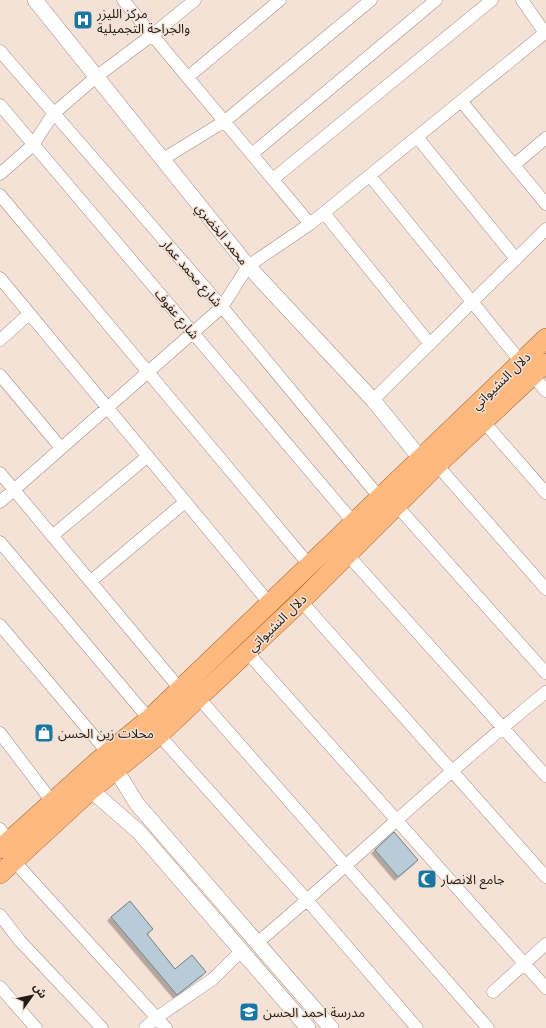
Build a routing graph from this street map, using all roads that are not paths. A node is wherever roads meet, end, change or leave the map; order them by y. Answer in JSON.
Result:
{"nodes":[{"id":1,"x":35,"y":0,"type":"edge"},
{"id":2,"x":123,"y":0,"type":"edge"},
{"id":3,"x":195,"y":0,"type":"edge"},
{"id":4,"x":280,"y":0,"type":"edge"},
{"id":5,"x":371,"y":0,"type":"edge"},
{"id":6,"x":436,"y":0,"type":"edge"},
{"id":7,"x":492,"y":0,"type":"edge"},
{"id":8,"x":522,"y":0,"type":"edge"},
{"id":9,"x":546,"y":32,"type":"edge"},
{"id":10,"x":152,"y":36,"type":"junction"},
{"id":11,"x":0,"y":51,"type":"edge"},
{"id":12,"x":96,"y":77,"type":"junction"},
{"id":13,"x":188,"y":77,"type":"junction"},
{"id":14,"x":461,"y":101,"type":"junction"},
{"id":15,"x":0,"y":105,"type":"edge"},
{"id":16,"x":53,"y":114,"type":"junction"},
{"id":17,"x":225,"y":121,"type":"junction"},
{"id":18,"x":417,"y":137,"type":"junction"},
{"id":19,"x":546,"y":138,"type":"edge"},
{"id":20,"x":33,"y":145,"type":"junction"},
{"id":21,"x":252,"y":154,"type":"junction"},
{"id":22,"x":164,"y":159,"type":"junction"},
{"id":23,"x":514,"y":165,"type":"junction"},
{"id":24,"x":0,"y":174,"type":"edge"},
{"id":25,"x":370,"y":176,"type":"junction"},
{"id":26,"x":273,"y":180,"type":"junction"},
{"id":27,"x":0,"y":195,"type":"edge"},
{"id":28,"x":546,"y":204,"type":"edge"},
{"id":29,"x":324,"y":213,"type":"junction"},
{"id":30,"x":310,"y":224,"type":"junction"},
{"id":31,"x":546,"y":229,"type":"edge"},
{"id":32,"x":516,"y":259,"type":"junction"},
{"id":33,"x":248,"y":266,"type":"junction"},
{"id":34,"x":0,"y":278,"type":"edge"},
{"id":35,"x":472,"y":302,"type":"junction"},
{"id":36,"x":222,"y":307,"type":"junction"},
{"id":37,"x":29,"y":314,"type":"junction"},
{"id":38,"x":193,"y":333,"type":"junction"},
{"id":39,"x":546,"y":338,"type":"edge"},
{"id":40,"x":0,"y":340,"type":"edge"},
{"id":41,"x":430,"y":344,"type":"junction"},
{"id":42,"x":533,"y":367,"type":"edge"},
{"id":43,"x":148,"y":372,"type":"junction"},
{"id":44,"x":0,"y":375,"type":"edge"},
{"id":45,"x":546,"y":391,"type":"edge"},
{"id":46,"x":372,"y":400,"type":"junction"},
{"id":47,"x":107,"y":408,"type":"junction"},
{"id":48,"x":484,"y":422,"type":"junction"},
{"id":49,"x":61,"y":448,"type":"junction"},
{"id":50,"x":148,"y":456,"type":"junction"},
{"id":51,"x":430,"y":465,"type":"junction"},
{"id":52,"x":0,"y":473,"type":"edge"},
{"id":53,"x":14,"y":490,"type":"junction"},
{"id":54,"x":546,"y":493,"type":"edge"},
{"id":55,"x":380,"y":498,"type":"junction"},
{"id":56,"x":0,"y":502,"type":"edge"},
{"id":57,"x":185,"y":502,"type":"junction"},
{"id":58,"x":397,"y":506,"type":"junction"},
{"id":59,"x":354,"y":523,"type":"junction"},
{"id":60,"x":52,"y":536,"type":"junction"},
{"id":61,"x":0,"y":542,"type":"edge"},
{"id":62,"x":347,"y":554,"type":"junction"},
{"id":63,"x":310,"y":566,"type":"junction"},
{"id":64,"x":90,"y":581,"type":"junction"},
{"id":65,"x":546,"y":589,"type":"edge"},
{"id":66,"x":301,"y":601,"type":"junction"},
{"id":67,"x":270,"y":604,"type":"junction"},
{"id":68,"x":0,"y":625,"type":"edge"},
{"id":69,"x":247,"y":652,"type":"junction"},
{"id":70,"x":546,"y":673,"type":"edge"},
{"id":71,"x":180,"y":689,"type":"junction"},
{"id":72,"x":546,"y":692,"type":"edge"},
{"id":73,"x":198,"y":697,"type":"junction"},
{"id":74,"x":149,"y":719,"type":"junction"},
{"id":75,"x":503,"y":727,"type":"junction"},
{"id":76,"x":0,"y":733,"type":"edge"},
{"id":77,"x":159,"y":735,"type":"junction"},
{"id":78,"x":104,"y":756,"type":"junction"},
{"id":79,"x":116,"y":770,"type":"junction"},
{"id":80,"x":452,"y":772,"type":"junction"},
{"id":81,"x":546,"y":776,"type":"edge"},
{"id":82,"x":85,"y":785,"type":"junction"},
{"id":83,"x":53,"y":803,"type":"junction"},
{"id":84,"x":396,"y":820,"type":"junction"},
{"id":85,"x":6,"y":845,"type":"edge"},
{"id":86,"x":347,"y":866,"type":"junction"},
{"id":87,"x":0,"y":874,"type":"edge"},
{"id":88,"x":546,"y":877,"type":"edge"},
{"id":89,"x":308,"y":900,"type":"junction"},
{"id":90,"x":0,"y":914,"type":"edge"},
{"id":91,"x":257,"y":942,"type":"junction"},
{"id":92,"x":546,"y":944,"type":"edge"},
{"id":93,"x":241,"y":951,"type":"junction"},
{"id":94,"x":524,"y":964,"type":"junction"},
{"id":95,"x":0,"y":987,"type":"edge"},
{"id":96,"x":546,"y":988,"type":"edge"},
{"id":97,"x":493,"y":992,"type":"dead end"},
{"id":98,"x":156,"y":1018,"type":"junction"},
{"id":99,"x":36,"y":1028,"type":"edge"},
{"id":100,"x":102,"y":1028,"type":"edge"},
{"id":101,"x":145,"y":1028,"type":"edge"},
{"id":102,"x":166,"y":1028,"type":"edge"},
{"id":103,"x":308,"y":1028,"type":"edge"},
{"id":104,"x":331,"y":1028,"type":"edge"},
{"id":105,"x":417,"y":1028,"type":"edge"},
{"id":106,"x":488,"y":1028,"type":"edge"}],
"edges":[{"from":1,"to":12,"type":"street","name":"محمد الخضري"},
{"from":2,"to":10,"type":"street"},
{"from":3,"to":10,"type":"street"},
{"from":4,"to":13,"type":"street"},
{"from":5,"to":17,"type":"street"},
{"from":6,"to":21,"type":"street"},
{"from":7,"to":26,"type":"street"},
{"from":8,"to":9,"type":"street"},
{"from":9,"to":14,"type":"street"},
{"from":10,"to":12,"type":"street"},
{"from":10,"to":13,"type":"street"},
{"from":11,"to":16,"type":"street","name":"شارع محمد عمار"},
{"from":12,"to":16,"type":"street"},
{"from":12,"to":22,"type":"street","name":"محمد الخضري"},
{"from":13,"to":17,"type":"street"},
{"from":14,"to":18,"type":"street"},
{"from":14,"to":23,"type":"street"},
{"from":15,"to":20,"type":"street","name":"شارع عفوف"},
{"from":16,"to":20,"type":"street"},
{"from":16,"to":36,"type":"street","name":"شارع محمد عمار"},
{"from":17,"to":21,"type":"street"},
{"from":17,"to":22,"type":"street"},
{"from":18,"to":25,"type":"street"},
{"from":18,"to":32,"type":"street"},
{"from":19,"to":23,"type":"street"},
{"from":20,"to":24,"type":"street"},
{"from":20,"to":38,"type":"street","name":"شارع عفوف"},
{"from":21,"to":26,"type":"street"},
{"from":22,"to":33,"type":"street","name":"محمد الخضري"},
{"from":23,"to":28,"type":"street"},
{"from":25,"to":29,"type":"street"},
{"from":25,"to":35,"type":"street"},
{"from":26,"to":30,"type":"street"},
{"from":27,"to":43,"type":"street"},
{"from":29,"to":30,"type":"street"},
{"from":29,"to":41,"type":"street"},
{"from":30,"to":33,"type":"street"},
{"from":31,"to":32,"type":"street"},
{"from":32,"to":35,"type":"street"},
{"from":33,"to":36,"type":"street"},
{"from":33,"to":46,"type":"street","name":"محمد الخضري"},
{"from":34,"to":37,"type":"street"},
{"from":35,"to":41,"type":"street"},
{"from":35,"to":42,"type":"street"},
{"from":36,"to":38,"type":"street"},
{"from":36,"to":55,"type":"street","name":"شارع محمد عمار"},
{"from":37,"to":40,"type":"street"},
{"from":37,"to":47,"type":"street"},
{"from":38,"to":43,"type":"street"},
{"from":38,"to":59,"type":"street","name":"شارع عفوف"},
{"from":39,"to":42,"type":"main road","name":"دلال النشيواتي"},
{"from":41,"to":46,"type":"street"},
{"from":42,"to":45,"type":"street"},
{"from":42,"to":48,"type":"main road","name":"دلال النشيواتي"},
{"from":42,"to":51,"type":"main road","name":"دلال النشيواتي"},
{"from":43,"to":47,"type":"street"},
{"from":43,"to":63,"type":"street"},
{"from":44,"to":49,"type":"street"},
{"from":46,"to":51,"type":"street","name":"محمد الخضري"},
{"from":47,"to":49,"type":"street"},
{"from":47,"to":50,"type":"street"},
{"from":48,"to":51,"type":"main road","name":"دلال النشيواتي"},
{"from":48,"to":54,"type":"street"},
{"from":49,"to":53,"type":"street"},
{"from":50,"to":57,"type":"street"},
{"from":50,"to":60,"type":"street"},
{"from":51,"to":55,"type":"main road","name":"دلال النشيواتي"},
{"from":51,"to":58,"type":"main road","name":"دلال النشيواتي"},
{"from":51,"to":65,"type":"street"},
{"from":52,"to":53,"type":"street"},
{"from":53,"to":56,"type":"street"},
{"from":53,"to":60,"type":"street"},
{"from":55,"to":59,"type":"main road","name":"دلال النشيواتي"},
{"from":57,"to":64,"type":"street"},
{"from":57,"to":67,"type":"street"},
{"from":58,"to":62,"type":"main road","name":"دلال النشيواتي"},
{"from":58,"to":70,"type":"street"},
{"from":59,"to":63,"type":"main road","name":"دلال النشيواتي"},
{"from":60,"to":64,"type":"street"},
{"from":61,"to":74,"type":"street"},
{"from":62,"to":66,"type":"main road","name":"دلال النشيواتي"},
{"from":62,"to":75,"type":"street"},
{"from":63,"to":67,"type":"main road","name":"دلال النشيواتي"},
{"from":64,"to":71,"type":"street"},
{"from":66,"to":69,"type":"main road","name":"دلال النشيواتي"},
{"from":66,"to":80,"type":"street"},
{"from":67,"to":71,"type":"main road","name":"دلال النشيواتي"},
{"from":68,"to":78,"type":"street"},
{"from":69,"to":73,"type":"main road","name":"دلال النشيواتي"},
{"from":69,"to":84,"type":"street"},
{"from":71,"to":74,"type":"main road","name":"دلال النشيواتي"},
{"from":72,"to":75,"type":"street"},
{"from":73,"to":77,"type":"main road","name":"دلال النشيواتي"},
{"from":73,"to":86,"type":"street"},
{"from":74,"to":78,"type":"main road","name":"دلال النشيواتي"},
{"from":75,"to":80,"type":"street"},
{"from":75,"to":81,"type":"street"},
{"from":76,"to":83,"type":"street"},
{"from":77,"to":79,"type":"main road","name":"دلال النشيواتي"},
{"from":77,"to":89,"type":"street"},
{"from":78,"to":79,"type":"street"},
{"from":78,"to":82,"type":"main road","name":"دلال النشيواتي"},
{"from":79,"to":82,"type":"main road","name":"دلال النشيواتي"},
{"from":79,"to":91,"type":"street"},
{"from":80,"to":84,"type":"street"},
{"from":80,"to":88,"type":"street"},
{"from":82,"to":83,"type":"main road","name":"دلال النشيواتي"},
{"from":82,"to":85,"type":"main road","name":"دلال النشيواتي"},
{"from":82,"to":93,"type":"street"},
{"from":83,"to":85,"type":"main road","name":"دلال النشيواتي"},
{"from":84,"to":86,"type":"street"},
{"from":84,"to":94,"type":"street"},
{"from":85,"to":87,"type":"main road","name":"دلال النشيواتي"},
{"from":85,"to":98,"type":"street"},
{"from":86,"to":89,"type":"street"},
{"from":86,"to":106,"type":"street"},
{"from":89,"to":91,"type":"street"},
{"from":89,"to":105,"type":"street"},
{"from":90,"to":100,"type":"street"},
{"from":91,"to":104,"type":"street"},
{"from":92,"to":94,"type":"street"},
{"from":93,"to":98,"type":"street"},
{"from":93,"to":103,"type":"street"},
{"from":94,"to":96,"type":"street"},
{"from":94,"to":97,"type":"street"},
{"from":95,"to":99,"type":"street"},
{"from":98,"to":101,"type":"street"},
{"from":98,"to":102,"type":"street"}]}
